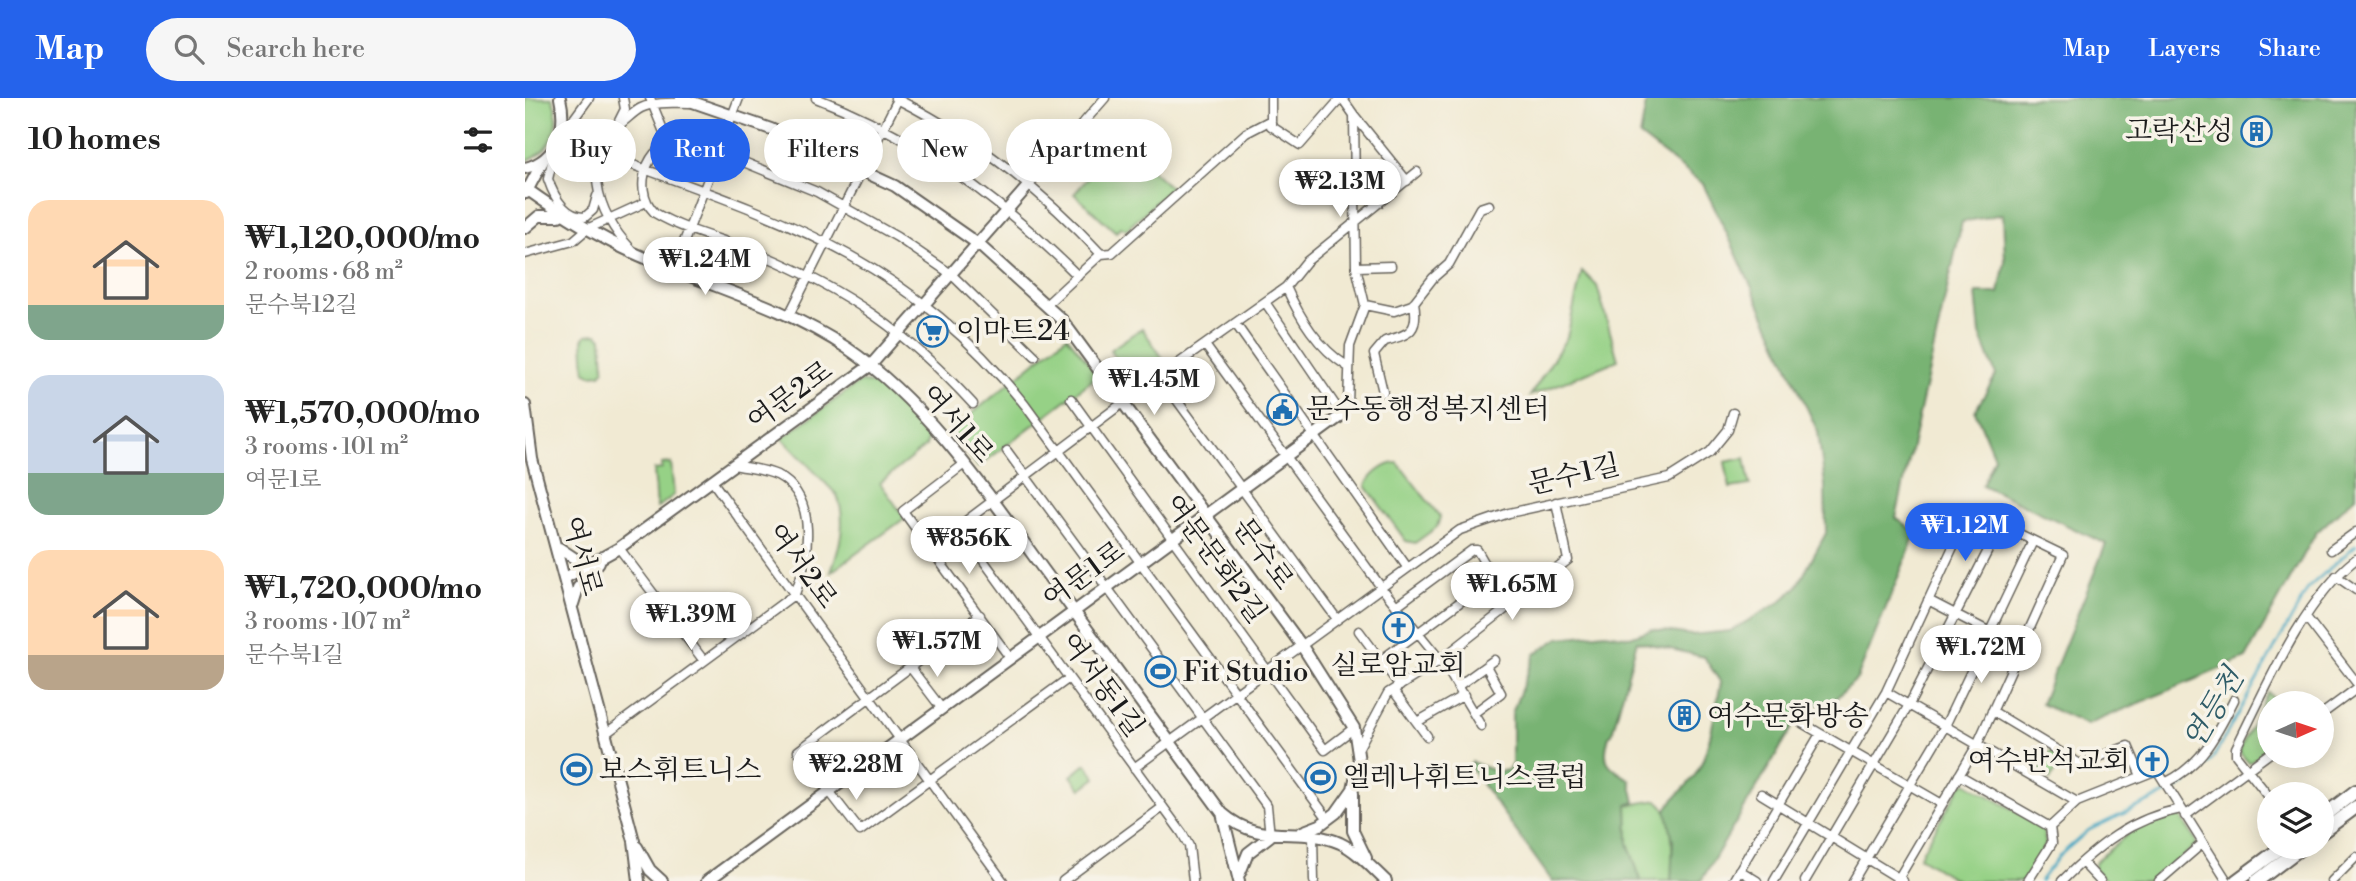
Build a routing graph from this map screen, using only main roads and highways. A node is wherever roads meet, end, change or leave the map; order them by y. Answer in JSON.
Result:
{"nodes":[{"id":1,"x":2356,"y":791,"type":"edge"},
{"id":2,"x":2356,"y":807,"type":"edge"},
{"id":3,"x":2334,"y":808,"type":"edge"},
{"id":4,"x":2334,"y":823,"type":"edge"},
{"id":5,"x":2266,"y":859,"type":"edge"},
{"id":6,"x":2286,"y":859,"type":"edge"},
{"id":7,"x":2237,"y":881,"type":"edge"},
{"id":8,"x":2257,"y":881,"type":"edge"}],
"edges":[{"from":1,"to":3,"type":"main road"},
{"from":2,"to":4,"type":"main road"},
{"from":5,"to":7,"type":"main road"},
{"from":6,"to":8,"type":"main road"}]}
